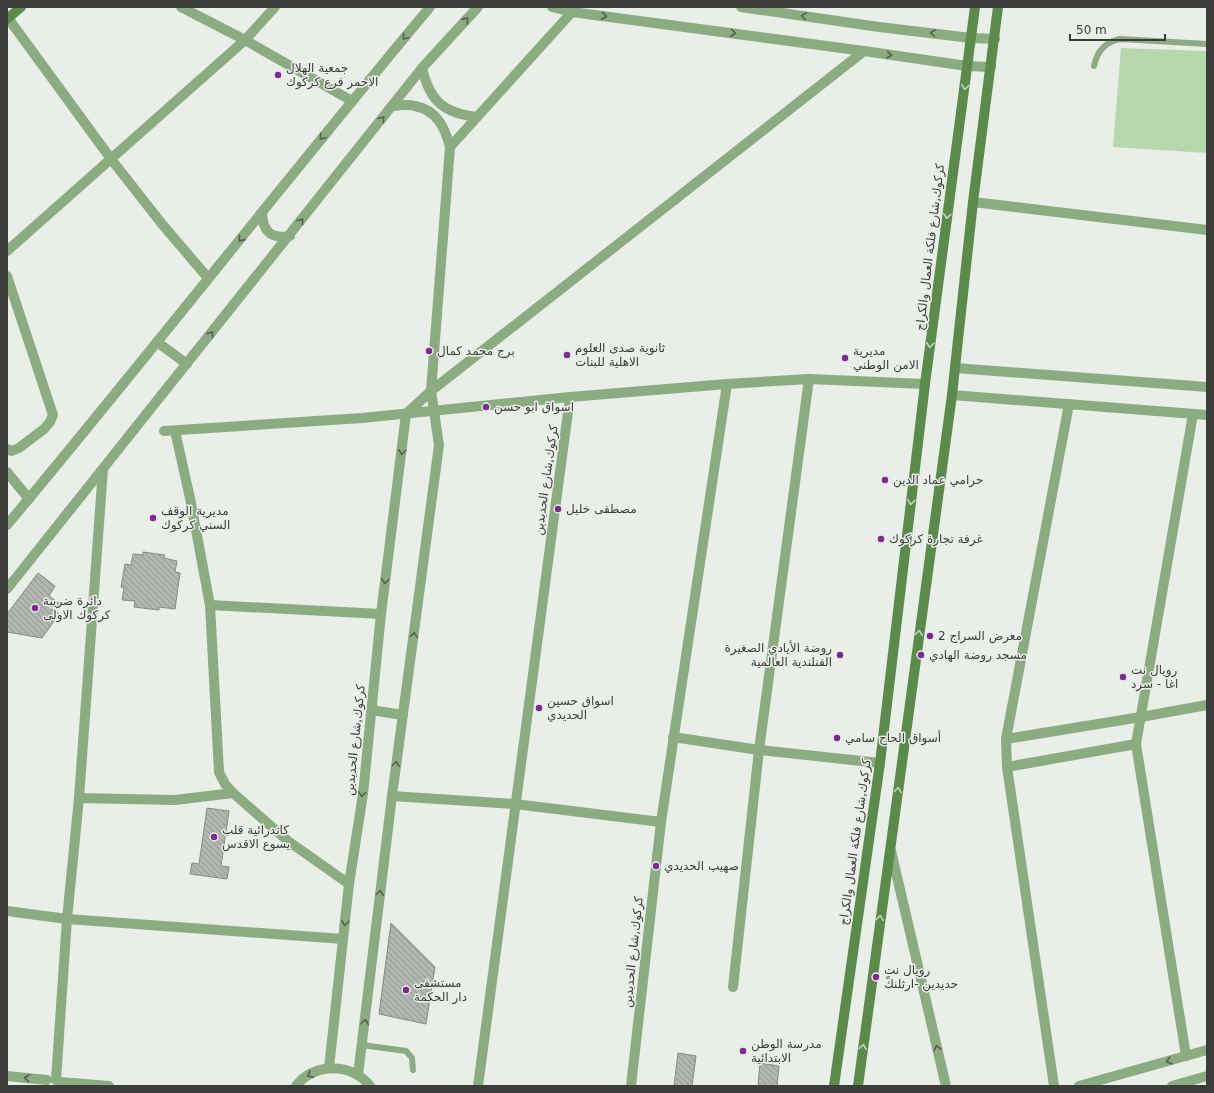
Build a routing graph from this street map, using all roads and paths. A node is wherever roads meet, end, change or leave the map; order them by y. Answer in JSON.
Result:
{"nodes":[{"id":1,"x":21,"y":7,"type":"edge"},
{"id":2,"x":181,"y":7,"type":"edge"},
{"id":3,"x":276,"y":7,"type":"edge"},
{"id":4,"x":430,"y":7,"type":"edge"},
{"id":5,"x":478,"y":7,"type":"edge"},
{"id":6,"x":552,"y":7,"type":"edge"},
{"id":7,"x":741,"y":7,"type":"edge"},
{"id":8,"x":975,"y":7,"type":"edge"},
{"id":9,"x":998,"y":7,"type":"edge"},
{"id":10,"x":572,"y":12,"type":"junction"},
{"id":11,"x":8,"y":18,"type":"edge"},
{"id":12,"x":971,"y":38,"type":"junction"},
{"id":13,"x":995,"y":38,"type":"junction"},
{"id":14,"x":245,"y":40,"type":"junction"},
{"id":15,"x":1207,"y":44,"type":"edge"},
{"id":16,"x":864,"y":51,"type":"junction"},
{"id":17,"x":967,"y":66,"type":"junction"},
{"id":18,"x":1094,"y":66,"type":"dead end"},
{"id":19,"x":990,"y":67,"type":"junction"},
{"id":20,"x":422,"y":68,"type":"junction"},
{"id":21,"x":352,"y":101,"type":"junction"},
{"id":22,"x":393,"y":106,"type":"junction"},
{"id":23,"x":477,"y":117,"type":"junction"},
{"id":24,"x":450,"y":147,"type":"junction"},
{"id":25,"x":111,"y":158,"type":"junction"},
{"id":26,"x":973,"y":202,"type":"junction"},
{"id":27,"x":262,"y":213,"type":"junction"},
{"id":28,"x":1207,"y":230,"type":"edge"},
{"id":29,"x":290,"y":236,"type":"junction"},
{"id":30,"x":7,"y":251,"type":"edge"},
{"id":31,"x":7,"y":276,"type":"edge"},
{"id":32,"x":208,"y":278,"type":"junction"},
{"id":33,"x":157,"y":342,"type":"junction"},
{"id":34,"x":187,"y":364,"type":"junction"},
{"id":35,"x":955,"y":368,"type":"junction"},
{"id":36,"x":808,"y":379,"type":"junction"},
{"id":37,"x":727,"y":384,"type":"junction"},
{"id":38,"x":925,"y":384,"type":"junction"},
{"id":39,"x":1207,"y":387,"type":"edge"},
{"id":40,"x":431,"y":391,"type":"junction"},
{"id":41,"x":952,"y":395,"type":"junction"},
{"id":42,"x":570,"y":397,"type":"junction"},
{"id":43,"x":1069,"y":404,"type":"junction"},
{"id":44,"x":434,"y":411,"type":"junction"},
{"id":45,"x":406,"y":414,"type":"junction"},
{"id":46,"x":1192,"y":414,"type":"junction"},
{"id":47,"x":1207,"y":415,"type":"edge"},
{"id":48,"x":164,"y":431,"type":"dead end"},
{"id":49,"x":175,"y":431,"type":"junction"},
{"id":50,"x":7,"y":449,"type":"edge"},
{"id":51,"x":103,"y":469,"type":"junction"},
{"id":52,"x":7,"y":472,"type":"edge"},
{"id":53,"x":28,"y":499,"type":"junction"},
{"id":54,"x":7,"y":525,"type":"edge"},
{"id":55,"x":7,"y":589,"type":"edge"},
{"id":56,"x":210,"y":604,"type":"junction"},
{"id":57,"x":381,"y":614,"type":"junction"},
{"id":58,"x":1207,"y":705,"type":"edge"},
{"id":59,"x":371,"y":710,"type":"junction"},
{"id":60,"x":403,"y":716,"type":"junction"},
{"id":61,"x":1141,"y":717,"type":"junction"},
{"id":62,"x":673,"y":737,"type":"junction"},
{"id":63,"x":1006,"y":739,"type":"junction"},
{"id":64,"x":1136,"y":744,"type":"junction"},
{"id":65,"x":759,"y":750,"type":"junction"},
{"id":66,"x":880,"y":763,"type":"junction"},
{"id":67,"x":1007,"y":767,"type":"junction"},
{"id":68,"x":233,"y":793,"type":"junction"},
{"id":69,"x":392,"y":796,"type":"junction"},
{"id":70,"x":79,"y":798,"type":"junction"},
{"id":71,"x":515,"y":804,"type":"junction"},
{"id":72,"x":661,"y":822,"type":"junction"},
{"id":73,"x":890,"y":847,"type":"junction"},
{"id":74,"x":350,"y":884,"type":"junction"},
{"id":75,"x":7,"y":911,"type":"edge"},
{"id":76,"x":67,"y":919,"type":"junction"},
{"id":77,"x":343,"y":939,"type":"junction"},
{"id":78,"x":733,"y":987,"type":"dead end"},
{"id":79,"x":362,"y":1045,"type":"junction"},
{"id":80,"x":1207,"y":1050,"type":"edge"},
{"id":81,"x":1186,"y":1056,"type":"junction"},
{"id":82,"x":329,"y":1068,"type":"junction"},
{"id":83,"x":413,"y":1070,"type":"dead end"},
{"id":84,"x":358,"y":1075,"type":"junction"},
{"id":85,"x":7,"y":1076,"type":"edge"},
{"id":86,"x":1207,"y":1076,"type":"edge"},
{"id":87,"x":53,"y":1083,"type":"edge"},
{"id":88,"x":109,"y":1086,"type":"edge"},
{"id":89,"x":296,"y":1086,"type":"edge"},
{"id":90,"x":370,"y":1086,"type":"edge"},
{"id":91,"x":478,"y":1086,"type":"edge"},
{"id":92,"x":631,"y":1086,"type":"edge"},
{"id":93,"x":834,"y":1086,"type":"edge"},
{"id":94,"x":858,"y":1086,"type":"edge"},
{"id":95,"x":946,"y":1086,"type":"edge"},
{"id":96,"x":1054,"y":1086,"type":"edge"},
{"id":97,"x":1079,"y":1086,"type":"edge"},
{"id":98,"x":1172,"y":1086,"type":"edge"}],
"edges":[{"from":1,"to":11,"type":"main road"},
{"from":2,"to":14,"type":"street"},
{"from":3,"to":14,"type":"street"},
{"from":4,"to":21,"type":"street","one_way":true},
{"from":20,"to":5,"type":"street","one_way":true},
{"from":6,"to":10,"type":"street"},
{"from":12,"to":7,"type":"street","one_way":true},
{"from":8,"to":12,"type":"main road","name":"كركوك,شارع فلكة العمال والكراج"},
{"from":9,"to":13,"type":"main road"},
{"from":10,"to":16,"type":"street","one_way":true},
{"from":10,"to":23,"type":"street"},
{"from":11,"to":25,"type":"street"},
{"from":12,"to":13,"type":"street"},
{"from":12,"to":17,"type":"main road","name":"كركوك,شارع فلكة العمال والكراج"},
{"from":13,"to":19,"type":"main road"},
{"from":14,"to":21,"type":"street"},
{"from":14,"to":25,"type":"street"},
{"from":15,"to":18,"type":"lane"},
{"from":16,"to":17,"type":"street","one_way":true},
{"from":16,"to":40,"type":"street"},
{"from":17,"to":19,"type":"street"},
{"from":17,"to":38,"type":"main road","name":"كركوك,شارع فلكة العمال والكراج","one_way":true},
{"from":19,"to":26,"type":"main road"},
{"from":20,"to":22,"type":"street"},
{"from":20,"to":23,"type":"street"},
{"from":21,"to":27,"type":"street","one_way":true},
{"from":22,"to":24,"type":"street"},
{"from":29,"to":22,"type":"street","one_way":true},
{"from":23,"to":24,"type":"street"},
{"from":24,"to":40,"type":"street"},
{"from":25,"to":30,"type":"street"},
{"from":25,"to":32,"type":"street"},
{"from":26,"to":28,"type":"street"},
{"from":26,"to":35,"type":"main road"},
{"from":27,"to":29,"type":"street"},
{"from":27,"to":32,"type":"street","one_way":true},
{"from":34,"to":29,"type":"street","one_way":true},
{"from":31,"to":50,"type":"street"},
{"from":32,"to":33,"type":"street"},
{"from":33,"to":34,"type":"street"},
{"from":33,"to":53,"type":"street"},
{"from":34,"to":51,"type":"street"},
{"from":35,"to":39,"type":"street"},
{"from":35,"to":41,"type":"main road"},
{"from":36,"to":37,"type":"street"},
{"from":36,"to":38,"type":"street"},
{"from":36,"to":65,"type":"street"},
{"from":37,"to":42,"type":"street"},
{"from":37,"to":62,"type":"street","name":"كركوك,شارع الحديدين"},
{"from":38,"to":66,"type":"main road","name":"كركوك,شارع فلكة العمال والكراج","one_way":true},
{"from":40,"to":44,"type":"street"},
{"from":40,"to":45,"type":"street"},
{"from":41,"to":43,"type":"street"},
{"from":73,"to":41,"type":"main road","one_way":true},
{"from":42,"to":44,"type":"street"},
{"from":42,"to":71,"type":"street","name":"كركوك,شارع الحديدين"},
{"from":43,"to":46,"type":"street"},
{"from":43,"to":63,"type":"street"},
{"from":44,"to":45,"type":"street"},
{"from":60,"to":44,"type":"street","one_way":true},
{"from":45,"to":49,"type":"street"},
{"from":45,"to":57,"type":"street","name":"كركوك,شارع الحديدين","one_way":true},
{"from":46,"to":47,"type":"street"},
{"from":46,"to":61,"type":"street"},
{"from":48,"to":49,"type":"street"},
{"from":49,"to":56,"type":"street"},
{"from":51,"to":55,"type":"street"},
{"from":51,"to":70,"type":"street"},
{"from":52,"to":53,"type":"street"},
{"from":53,"to":54,"type":"street"},
{"from":56,"to":57,"type":"street"},
{"from":56,"to":68,"type":"street"},
{"from":57,"to":59,"type":"street","name":"كركوك,شارع الحديدين"},
{"from":58,"to":61,"type":"street"},
{"from":59,"to":60,"type":"street"},
{"from":59,"to":74,"type":"street","name":"كركوك,شارع الحديدين","one_way":true},
{"from":69,"to":60,"type":"street","one_way":true},
{"from":61,"to":63,"type":"street"},
{"from":61,"to":64,"type":"street"},
{"from":62,"to":65,"type":"street"},
{"from":62,"to":72,"type":"street","name":"كركوك,شارع الحديدين"},
{"from":63,"to":67,"type":"street"},
{"from":64,"to":67,"type":"street"},
{"from":64,"to":81,"type":"street"},
{"from":65,"to":66,"type":"street"},
{"from":65,"to":78,"type":"street"},
{"from":66,"to":93,"type":"main road","name":"كركوك,شارع فلكة العمال والكراج"},
{"from":67,"to":96,"type":"street"},
{"from":68,"to":70,"type":"street"},
{"from":68,"to":74,"type":"street"},
{"from":69,"to":71,"type":"street"},
{"from":79,"to":69,"type":"street","one_way":true},
{"from":70,"to":76,"type":"street"},
{"from":71,"to":72,"type":"street"},
{"from":71,"to":91,"type":"street","name":"كركوك,شارع الحديدين"},
{"from":72,"to":92,"type":"street","name":"كركوك,شارع الحديدين"},
{"from":94,"to":73,"type":"main road","one_way":true},
{"from":95,"to":73,"type":"street","one_way":true},
{"from":74,"to":77,"type":"street","name":"كركوك,شارع الحديدين","one_way":true},
{"from":75,"to":76,"type":"street"},
{"from":76,"to":77,"type":"street"},
{"from":76,"to":87,"type":"street"},
{"from":77,"to":82,"type":"street","name":"كركوك,شارع الحديدين"},
{"from":79,"to":83,"type":"lane"},
{"from":79,"to":84,"type":"street"},
{"from":80,"to":81,"type":"street"},
{"from":81,"to":97,"type":"street","one_way":true},
{"from":82,"to":84,"type":"street"},
{"from":82,"to":89,"type":"street","one_way":true},
{"from":84,"to":90,"type":"street"},
{"from":87,"to":85,"type":"street","one_way":true},
{"from":86,"to":98,"type":"street"},
{"from":87,"to":88,"type":"street"}]}
